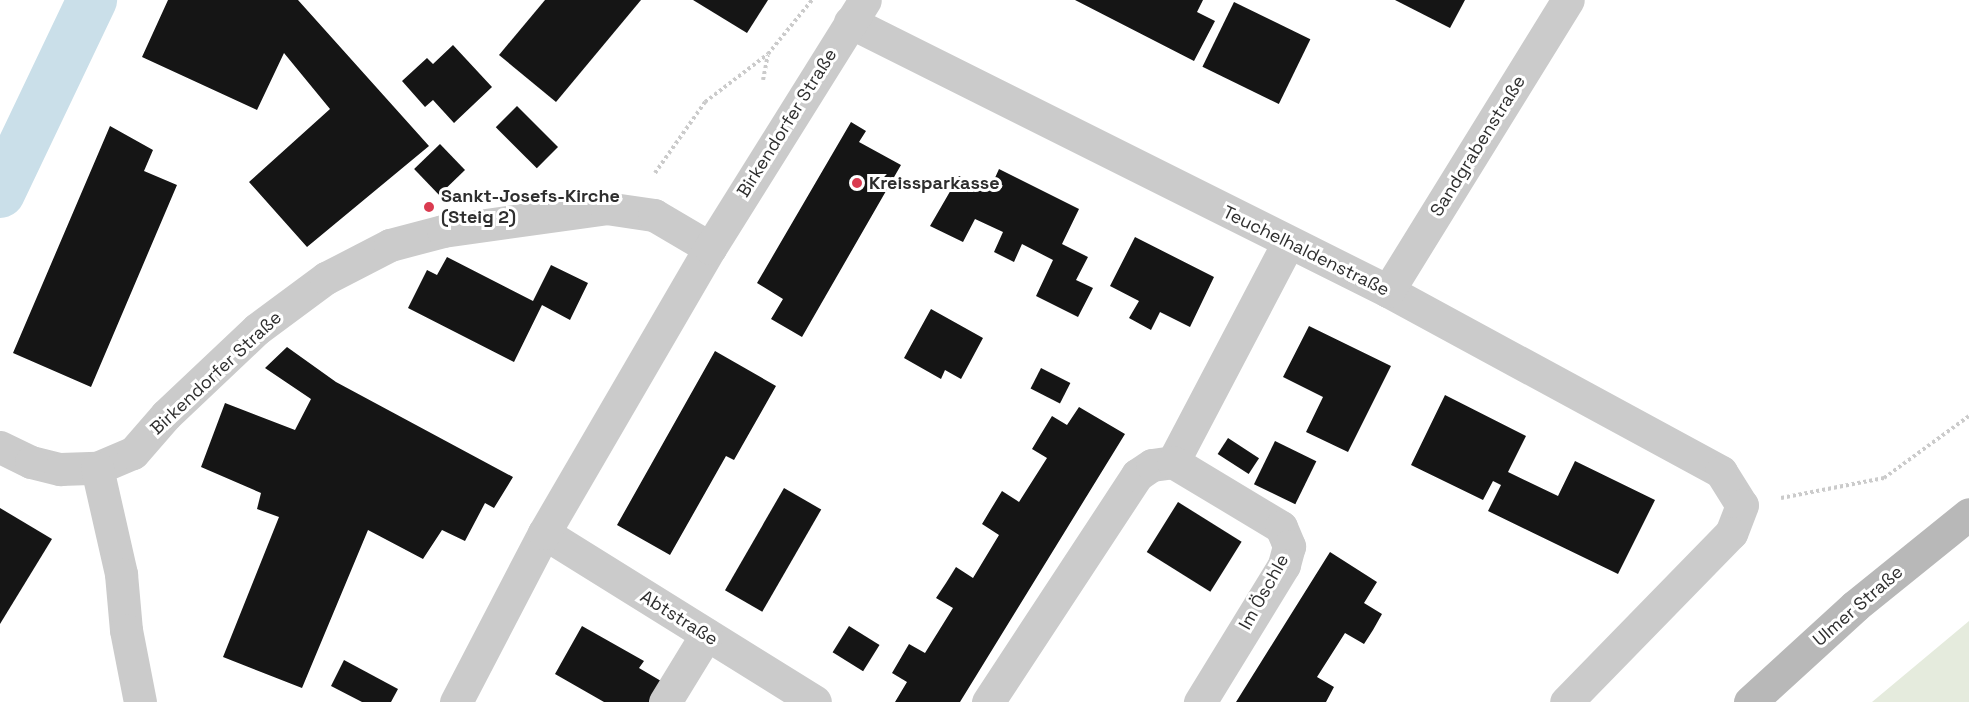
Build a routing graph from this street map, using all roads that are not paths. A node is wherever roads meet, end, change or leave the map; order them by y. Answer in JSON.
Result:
{"nodes":[{"id":1,"x":1568,"y":0,"type":"edge"},
{"id":2,"x":858,"y":11,"type":"edge"},
{"id":3,"x":1288,"y":243,"type":"junction"},
{"id":4,"x":710,"y":248,"type":"junction"},
{"id":5,"x":1388,"y":291,"type":"junction"},
{"id":6,"x":0,"y":447,"type":"edge"},
{"id":7,"x":1173,"y":462,"type":"junction"},
{"id":8,"x":97,"y":468,"type":"junction"},
{"id":9,"x":1969,"y":514,"type":"edge"},
{"id":10,"x":544,"y":533,"type":"junction"},
{"id":11,"x":706,"y":635,"type":"junction"},
{"id":12,"x":140,"y":702,"type":"edge"},
{"id":13,"x":456,"y":702,"type":"edge"},
{"id":14,"x":664,"y":702,"type":"edge"},
{"id":15,"x":815,"y":702,"type":"edge"},
{"id":16,"x":988,"y":702,"type":"edge"},
{"id":17,"x":1200,"y":702,"type":"edge"},
{"id":18,"x":1566,"y":702,"type":"edge"},
{"id":19,"x":1750,"y":702,"type":"edge"}],
"edges":[{"from":1,"to":5,"type":"street","name":"Sandgrabenstraße"},
{"from":2,"to":3,"type":"street","name":"Teuchelhaldenstraße"},
{"from":2,"to":4,"type":"street","name":"Birkendorfer Straße"},
{"from":3,"to":5,"type":"street","name":"Teuchelhaldenstraße"},
{"from":3,"to":7,"type":"street"},
{"from":4,"to":8,"type":"street","name":"Birkendorfer Straße"},
{"from":4,"to":10,"type":"street","name":"Birkendorfer Straße"},
{"from":5,"to":18,"type":"street","name":"Teuchelhaldenstraße"},
{"from":6,"to":8,"type":"street"},
{"from":7,"to":16,"type":"street"},
{"from":7,"to":17,"type":"street","name":"Im Öschle"},
{"from":8,"to":12,"type":"street"},
{"from":9,"to":19,"type":"main road","name":"Ulmer Straße"},
{"from":10,"to":11,"type":"street","name":"Abtstraße"},
{"from":10,"to":13,"type":"street","name":"Birkendorfer Straße"},
{"from":11,"to":14,"type":"street"},
{"from":11,"to":15,"type":"street","name":"Abtstraße"}]}
